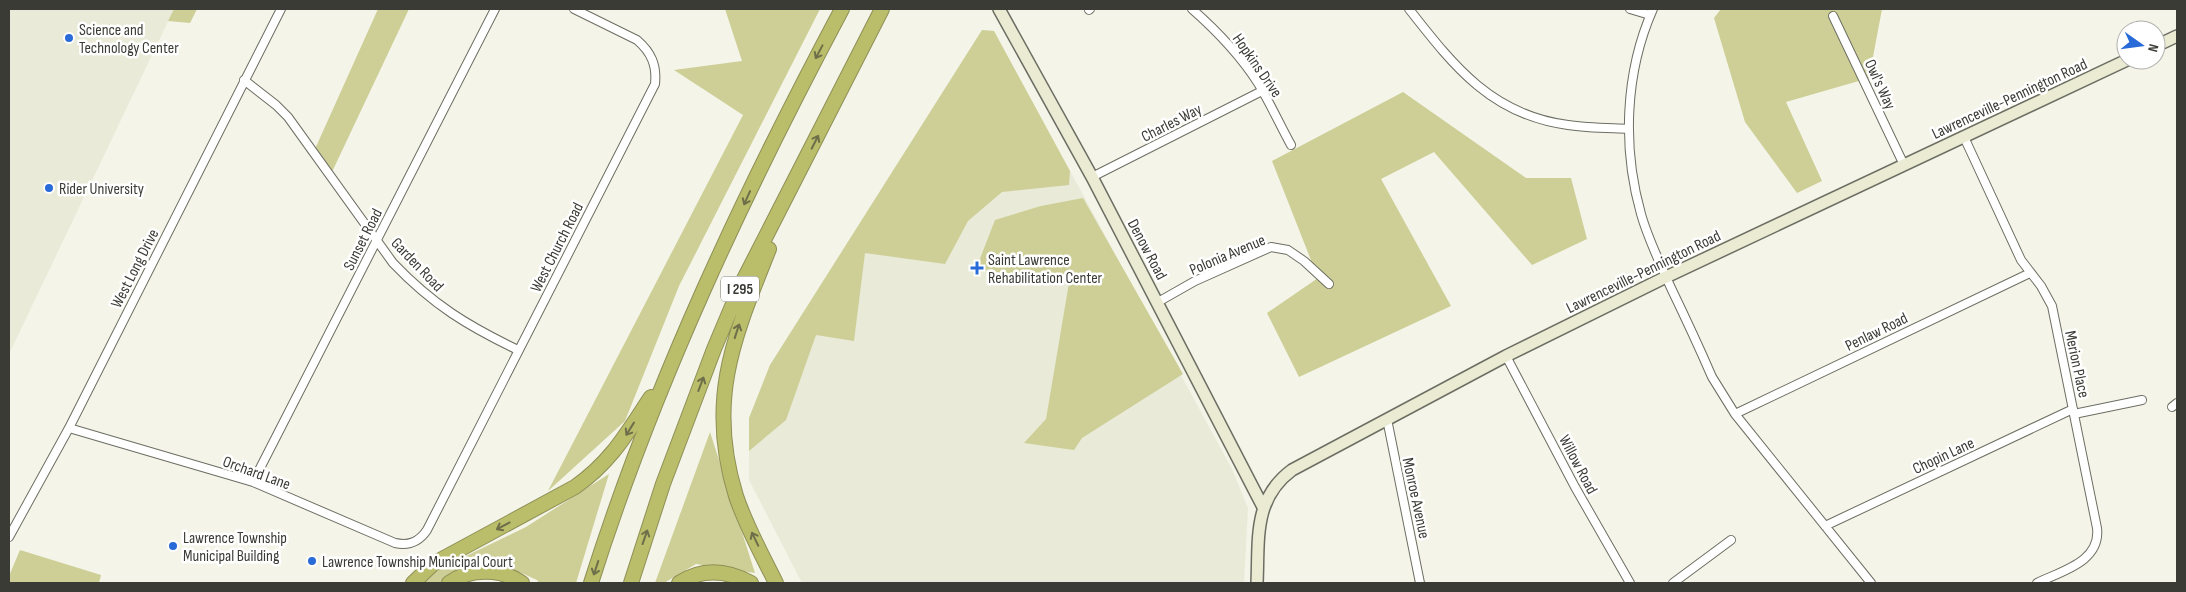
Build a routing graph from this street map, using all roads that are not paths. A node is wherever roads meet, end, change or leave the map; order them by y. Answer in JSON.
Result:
{"nodes":[{"id":1,"x":281,"y":9,"type":"edge"},
{"id":2,"x":495,"y":9,"type":"edge"},
{"id":3,"x":574,"y":9,"type":"edge"},
{"id":4,"x":842,"y":9,"type":"edge"},
{"id":5,"x":882,"y":9,"type":"edge"},
{"id":6,"x":999,"y":9,"type":"edge"},
{"id":7,"x":1192,"y":9,"type":"edge"},
{"id":8,"x":1409,"y":9,"type":"edge"},
{"id":9,"x":1630,"y":9,"type":"edge"},
{"id":10,"x":1651,"y":12,"type":"edge"},
{"id":11,"x":1833,"y":16,"type":"dead end"},
{"id":12,"x":2116,"y":65,"type":"edge"},
{"id":13,"x":244,"y":80,"type":"junction"},
{"id":14,"x":1262,"y":91,"type":"junction"},
{"id":15,"x":1629,"y":129,"type":"junction"},
{"id":16,"x":1964,"y":137,"type":"junction"},
{"id":17,"x":1291,"y":145,"type":"dead end"},
{"id":18,"x":1904,"y":165,"type":"junction"},
{"id":19,"x":802,"y":167,"type":"junction"},
{"id":20,"x":1092,"y":177,"type":"junction"},
{"id":21,"x":377,"y":240,"type":"junction"},
{"id":22,"x":2030,"y":273,"type":"junction"},
{"id":23,"x":1666,"y":277,"type":"junction"},
{"id":24,"x":1329,"y":284,"type":"dead end"},
{"id":25,"x":1158,"y":302,"type":"junction"},
{"id":26,"x":518,"y":350,"type":"junction"},
{"id":27,"x":1506,"y":356,"type":"junction"},
{"id":28,"x":667,"y":374,"type":"junction"},
{"id":29,"x":2142,"y":400,"type":"dead end"},
{"id":30,"x":2074,"y":411,"type":"junction"},
{"id":31,"x":1735,"y":414,"type":"junction"},
{"id":32,"x":1387,"y":419,"type":"junction"},
{"id":33,"x":69,"y":428,"type":"junction"},
{"id":34,"x":253,"y":482,"type":"junction"},
{"id":35,"x":1263,"y":507,"type":"junction"},
{"id":36,"x":1825,"y":526,"type":"junction"},
{"id":37,"x":427,"y":530,"type":"joint"},
{"id":38,"x":9,"y":537,"type":"edge"},
{"id":39,"x":1731,"y":540,"type":"dead end"},
{"id":40,"x":413,"y":583,"type":"edge"},
{"id":41,"x":449,"y":583,"type":"edge"},
{"id":42,"x":522,"y":583,"type":"edge"},
{"id":43,"x":591,"y":583,"type":"edge"},
{"id":44,"x":631,"y":583,"type":"edge"},
{"id":45,"x":679,"y":583,"type":"edge"},
{"id":46,"x":751,"y":583,"type":"edge"},
{"id":47,"x":776,"y":583,"type":"edge"},
{"id":48,"x":1257,"y":583,"type":"edge"},
{"id":49,"x":1420,"y":583,"type":"edge"},
{"id":50,"x":1630,"y":583,"type":"edge"},
{"id":51,"x":1673,"y":583,"type":"edge"},
{"id":52,"x":1871,"y":583,"type":"edge"},
{"id":53,"x":2037,"y":583,"type":"edge"}],
"edges":[{"from":1,"to":13,"type":"street","name":"West Long Drive"},
{"from":2,"to":21,"type":"street","name":"Sunset Road"},
{"from":3,"to":26,"type":"street","name":"West Church Road"},
{"from":4,"to":28,"type":"highway","number":"I 295","one_way":true},
{"from":19,"to":5,"type":"highway","number":"I 295","one_way":true},
{"from":6,"to":20,"type":"street","name":"Denow Road"},
{"from":7,"to":14,"type":"street","name":"Hopkins Drive"},
{"from":8,"to":15,"type":"street"},
{"from":9,"to":10,"type":"street"},
{"from":10,"to":15,"type":"street"},
{"from":11,"to":18,"type":"street","name":"Owl's Way"},
{"from":12,"to":16,"type":"street","name":"Lawrenceville-Pennington Road"},
{"from":13,"to":21,"type":"street","name":"Garden Road"},
{"from":13,"to":33,"type":"street","name":"West Long Drive"},
{"from":14,"to":17,"type":"street","name":"Hopkins Drive"},
{"from":14,"to":20,"type":"street","name":"Charles Way"},
{"from":15,"to":23,"type":"street"},
{"from":16,"to":18,"type":"street","name":"Lawrenceville-Pennington Road"},
{"from":16,"to":22,"type":"street","name":"Merion Place"},
{"from":18,"to":23,"type":"street","name":"Lawrenceville-Pennington Road"},
{"from":44,"to":19,"type":"highway","number":"I 295","one_way":true},
{"from":47,"to":19,"type":"highway","one_way":true},
{"from":20,"to":25,"type":"street","name":"Denow Road"},
{"from":21,"to":26,"type":"street","name":"Garden Road"},
{"from":21,"to":34,"type":"street","name":"Sunset Road"},
{"from":22,"to":30,"type":"street","name":"Merion Place"},
{"from":22,"to":31,"type":"street","name":"Penlaw Road"},
{"from":23,"to":27,"type":"street","name":"Lawrenceville-Pennington Road"},
{"from":23,"to":31,"type":"street"},
{"from":24,"to":25,"type":"street","name":"Polonia Avenue"},
{"from":25,"to":35,"type":"street","name":"Denow Road"},
{"from":26,"to":37,"type":"street","name":"West Church Road"},
{"from":27,"to":32,"type":"street","name":"Lawrenceville-Pennington Road"},
{"from":27,"to":50,"type":"street","name":"Willow Road"},
{"from":28,"to":40,"type":"highway","one_way":true},
{"from":28,"to":43,"type":"highway","number":"I 295","one_way":true},
{"from":29,"to":30,"type":"street","name":"Chopin Lane"},
{"from":30,"to":36,"type":"street","name":"Chopin Lane"},
{"from":30,"to":53,"type":"street","name":"Merion Place"},
{"from":31,"to":36,"type":"street"},
{"from":32,"to":35,"type":"street","name":"Lawrenceville-Pennington Road"},
{"from":32,"to":49,"type":"street","name":"Monroe Avenue"},
{"from":33,"to":34,"type":"street","name":"Orchard Lane"},
{"from":33,"to":38,"type":"street","name":"West Long Drive"},
{"from":34,"to":37,"type":"street","name":"Orchard Lane"},
{"from":35,"to":48,"type":"street","name":"Lawrenceville-Pennington Road"},
{"from":36,"to":52,"type":"street"},
{"from":39,"to":51,"type":"street"},
{"from":41,"to":42,"type":"highway"},
{"from":45,"to":46,"type":"highway"}]}
